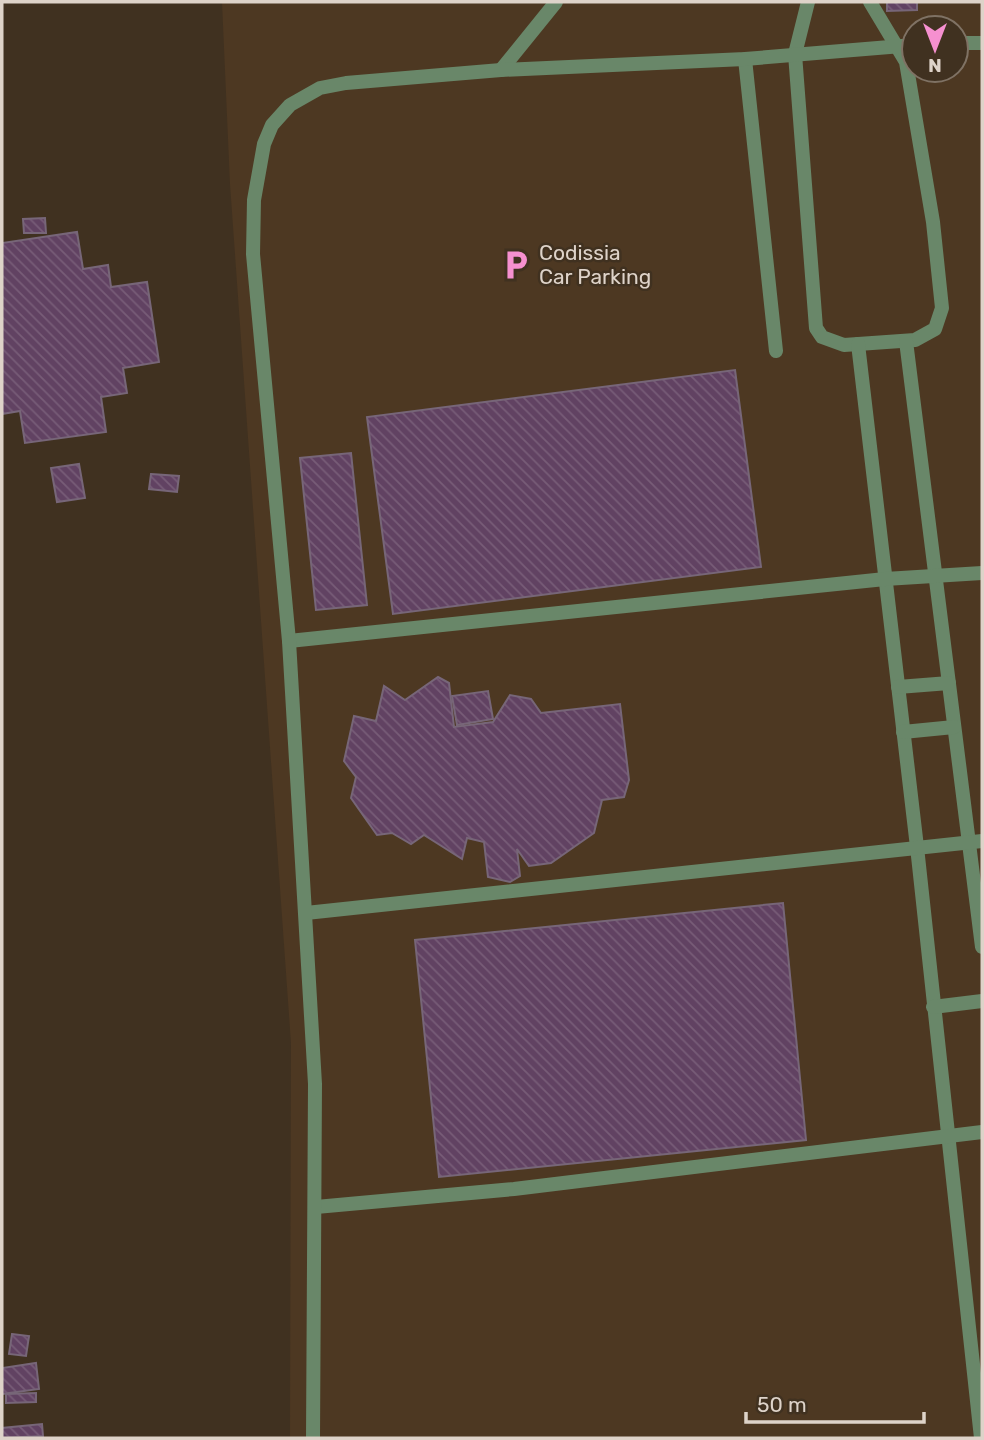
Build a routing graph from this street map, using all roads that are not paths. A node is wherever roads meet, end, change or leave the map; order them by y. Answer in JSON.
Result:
{"nodes":[{"id":1,"x":556,"y":2,"type":"edge"},
{"id":2,"x":808,"y":2,"type":"edge"},
{"id":3,"x":870,"y":2,"type":"edge"},
{"id":4,"x":896,"y":45,"type":"junction"},
{"id":5,"x":900,"y":45,"type":"edge"},
{"id":6,"x":795,"y":54,"type":"junction"},
{"id":7,"x":746,"y":59,"type":"junction"},
{"id":8,"x":501,"y":70,"type":"junction"},
{"id":9,"x":906,"y":341,"type":"junction"},
{"id":10,"x":858,"y":344,"type":"junction"},
{"id":11,"x":776,"y":351,"type":"dead end"},
{"id":12,"x":982,"y":573,"type":"edge"},
{"id":13,"x":935,"y":576,"type":"junction"},
{"id":14,"x":885,"y":579,"type":"junction"},
{"id":15,"x":289,"y":641,"type":"junction"},
{"id":16,"x":948,"y":684,"type":"junction"},
{"id":17,"x":898,"y":687,"type":"junction"},
{"id":18,"x":954,"y":727,"type":"junction"},
{"id":19,"x":903,"y":732,"type":"junction"},
{"id":20,"x":975,"y":841,"type":"edge"},
{"id":21,"x":916,"y":847,"type":"junction"},
{"id":22,"x":306,"y":913,"type":"junction"},
{"id":23,"x":982,"y":947,"type":"edge"},
{"id":24,"x":982,"y":1001,"type":"edge"},
{"id":25,"x":933,"y":1007,"type":"junction"},
{"id":26,"x":982,"y":1132,"type":"edge"},
{"id":27,"x":947,"y":1136,"type":"junction"},
{"id":28,"x":316,"y":1208,"type":"junction"},
{"id":29,"x":313,"y":1438,"type":"edge"},
{"id":30,"x":981,"y":1438,"type":"edge"}],
"edges":[{"from":1,"to":8,"type":"lane"},
{"from":2,"to":6,"type":"lane"},
{"from":3,"to":4,"type":"lane"},
{"from":4,"to":5,"type":"lane"},
{"from":4,"to":6,"type":"lane"},
{"from":4,"to":9,"type":"lane"},
{"from":6,"to":7,"type":"lane"},
{"from":6,"to":10,"type":"lane"},
{"from":7,"to":8,"type":"lane"},
{"from":7,"to":11,"type":"lane"},
{"from":8,"to":15,"type":"lane"},
{"from":9,"to":10,"type":"lane"},
{"from":9,"to":13,"type":"lane"},
{"from":10,"to":14,"type":"lane"},
{"from":12,"to":13,"type":"lane"},
{"from":13,"to":14,"type":"lane"},
{"from":13,"to":16,"type":"lane"},
{"from":14,"to":15,"type":"lane"},
{"from":14,"to":17,"type":"lane"},
{"from":15,"to":22,"type":"lane"},
{"from":16,"to":17,"type":"lane"},
{"from":16,"to":18,"type":"lane"},
{"from":17,"to":19,"type":"lane"},
{"from":18,"to":19,"type":"lane"},
{"from":18,"to":20,"type":"lane"},
{"from":19,"to":21,"type":"lane"},
{"from":20,"to":21,"type":"lane"},
{"from":20,"to":23,"type":"lane"},
{"from":21,"to":22,"type":"lane"},
{"from":21,"to":25,"type":"lane"},
{"from":22,"to":28,"type":"lane"},
{"from":24,"to":25,"type":"lane"},
{"from":25,"to":27,"type":"lane"},
{"from":26,"to":27,"type":"lane"},
{"from":27,"to":28,"type":"lane"},
{"from":27,"to":30,"type":"lane"},
{"from":28,"to":29,"type":"lane"}]}
